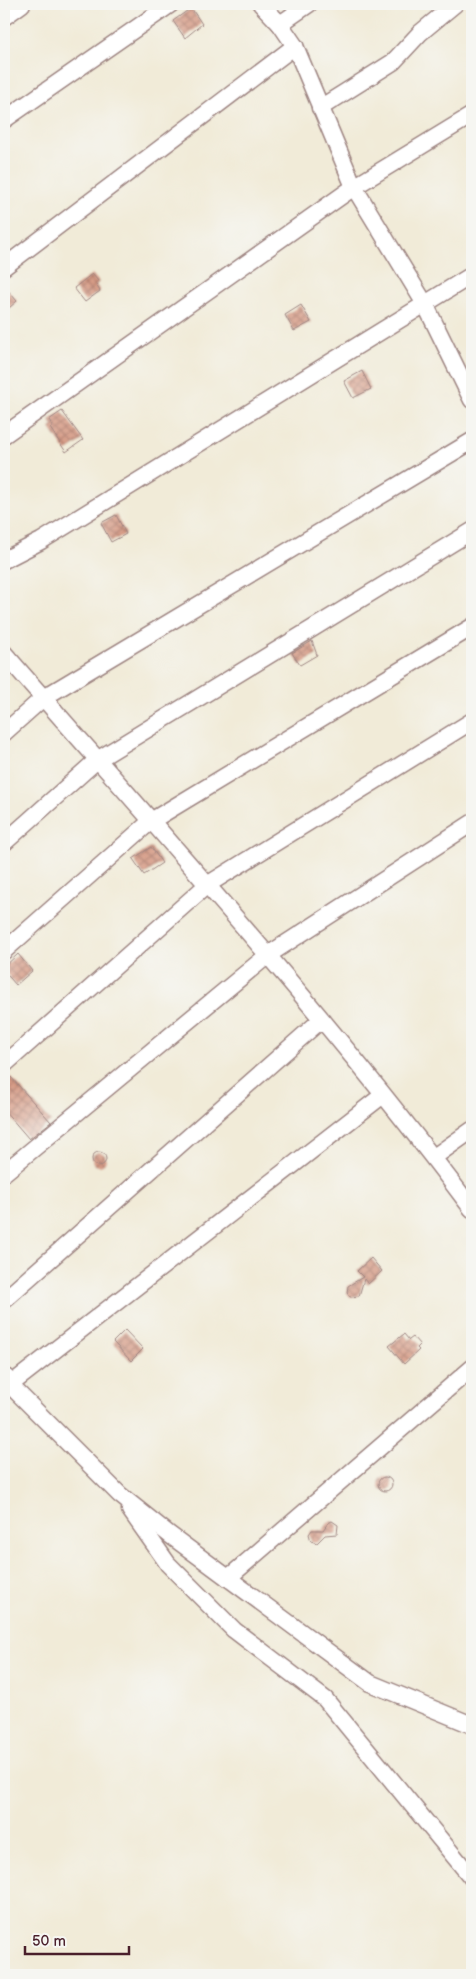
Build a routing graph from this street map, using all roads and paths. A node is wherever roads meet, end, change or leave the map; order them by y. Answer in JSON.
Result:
{"nodes":[{"id":1,"x":22,"y":4,"type":"edge"},
{"id":2,"x":171,"y":4,"type":"edge"},
{"id":3,"x":261,"y":4,"type":"edge"},
{"id":4,"x":309,"y":4,"type":"edge"},
{"id":5,"x":455,"y":4,"type":"edge"},
{"id":6,"x":4,"y":17,"type":"edge"},
{"id":7,"x":280,"y":24,"type":"junction"},
{"id":8,"x":295,"y":46,"type":"junction"},
{"id":9,"x":320,"y":108,"type":"junction"},
{"id":10,"x":472,"y":114,"type":"edge"},
{"id":11,"x":4,"y":120,"type":"edge"},
{"id":12,"x":354,"y":187,"type":"junction"},
{"id":13,"x":4,"y":267,"type":"edge"},
{"id":14,"x":472,"y":275,"type":"edge"},
{"id":15,"x":425,"y":304,"type":"junction"},
{"id":16,"x":472,"y":400,"type":"edge"},
{"id":17,"x":4,"y":435,"type":"edge"},
{"id":18,"x":472,"y":441,"type":"edge"},
{"id":19,"x":472,"y":531,"type":"edge"},
{"id":20,"x":4,"y":560,"type":"edge"},
{"id":21,"x":472,"y":627,"type":"edge"},
{"id":22,"x":4,"y":653,"type":"edge"},
{"id":23,"x":43,"y":698,"type":"junction"},
{"id":24,"x":472,"y":721,"type":"edge"},
{"id":25,"x":4,"y":733,"type":"edge"},
{"id":26,"x":97,"y":760,"type":"junction"},
{"id":27,"x":151,"y":821,"type":"junction"},
{"id":28,"x":472,"y":823,"type":"edge"},
{"id":29,"x":4,"y":843,"type":"edge"},
{"id":30,"x":207,"y":885,"type":"junction"},
{"id":31,"x":4,"y":951,"type":"edge"},
{"id":32,"x":268,"y":955,"type":"junction"},
{"id":33,"x":321,"y":1020,"type":"junction"},
{"id":34,"x":4,"y":1065,"type":"edge"},
{"id":35,"x":383,"y":1095,"type":"junction"},
{"id":36,"x":472,"y":1130,"type":"edge"},
{"id":37,"x":434,"y":1157,"type":"junction"},
{"id":38,"x":4,"y":1172,"type":"edge"},
{"id":39,"x":472,"y":1208,"type":"edge"},
{"id":40,"x":4,"y":1300,"type":"edge"},
{"id":41,"x":472,"y":1368,"type":"edge"},
{"id":42,"x":7,"y":1382,"type":"edge"},
{"id":43,"x":120,"y":1495,"type":"junction"},
{"id":44,"x":228,"y":1578,"type":"junction"},
{"id":45,"x":472,"y":1725,"type":"edge"},
{"id":46,"x":472,"y":1878,"type":"edge"}],
"edges":[{"from":1,"to":6,"type":"street"},
{"from":2,"to":11,"type":"street"},
{"from":3,"to":7,"type":"street"},
{"from":4,"to":7,"type":"street"},
{"from":5,"to":9,"type":"street"},
{"from":7,"to":8,"type":"street"},
{"from":8,"to":9,"type":"street"},
{"from":8,"to":13,"type":"street"},
{"from":9,"to":12,"type":"street"},
{"from":10,"to":12,"type":"street"},
{"from":12,"to":15,"type":"street"},
{"from":12,"to":17,"type":"street"},
{"from":14,"to":15,"type":"street"},
{"from":15,"to":16,"type":"street"},
{"from":15,"to":20,"type":"street"},
{"from":18,"to":23,"type":"street"},
{"from":19,"to":26,"type":"street"},
{"from":21,"to":27,"type":"street"},
{"from":22,"to":23,"type":"street"},
{"from":23,"to":25,"type":"street"},
{"from":23,"to":26,"type":"street"},
{"from":24,"to":30,"type":"street"},
{"from":26,"to":27,"type":"street"},
{"from":26,"to":29,"type":"street"},
{"from":27,"to":30,"type":"street"},
{"from":27,"to":31,"type":"street"},
{"from":28,"to":32,"type":"street"},
{"from":30,"to":32,"type":"street"},
{"from":30,"to":34,"type":"street"},
{"from":32,"to":33,"type":"street"},
{"from":32,"to":38,"type":"street"},
{"from":33,"to":35,"type":"street"},
{"from":33,"to":40,"type":"street"},
{"from":35,"to":37,"type":"street"},
{"from":35,"to":42,"type":"street"},
{"from":36,"to":37,"type":"street"},
{"from":37,"to":39,"type":"street"},
{"from":41,"to":44,"type":"street"},
{"from":42,"to":43,"type":"street"},
{"from":43,"to":44,"type":"street"},
{"from":43,"to":46,"type":"street"},
{"from":44,"to":45,"type":"street"}]}
